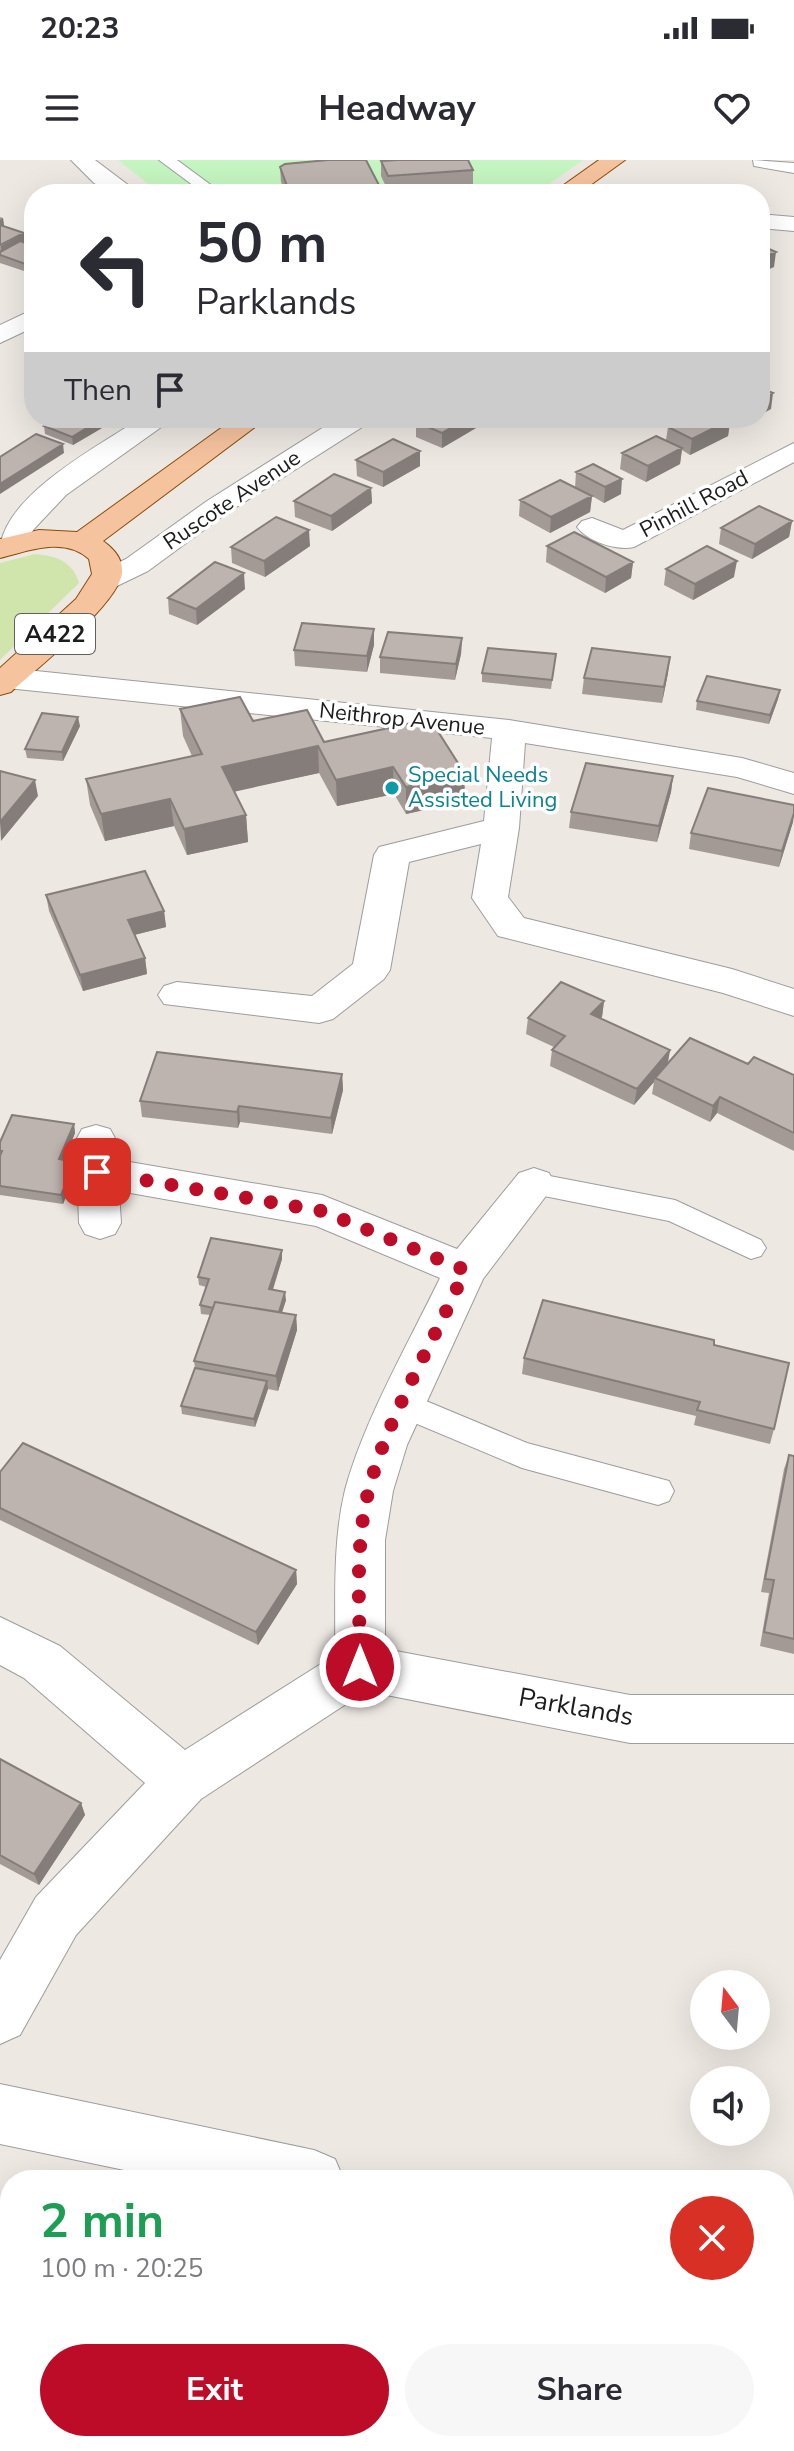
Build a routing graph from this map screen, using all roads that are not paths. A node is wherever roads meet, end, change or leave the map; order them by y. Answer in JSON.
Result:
{"nodes":[{"id":1,"x":82,"y":160,"type":"edge"},
{"id":2,"x":167,"y":160,"type":"edge"},
{"id":3,"x":614,"y":160,"type":"edge"},
{"id":4,"x":762,"y":160,"type":"edge"},
{"id":5,"x":794,"y":168,"type":"edge"},
{"id":6,"x":112,"y":184,"type":"edge"},
{"id":7,"x":201,"y":184,"type":"edge"},
{"id":8,"x":578,"y":184,"type":"edge"},
{"id":9,"x":770,"y":222,"type":"edge"},
{"id":10,"x":794,"y":224,"type":"edge"},
{"id":11,"x":145,"y":428,"type":"edge"},
{"id":12,"x":239,"y":428,"type":"edge"},
{"id":13,"x":341,"y":428,"type":"edge"},
{"id":14,"x":794,"y":451,"type":"edge"},
{"id":15,"x":592,"y":527,"type":"dead end"},
{"id":16,"x":624,"y":541,"type":"junction"},
{"id":17,"x":82,"y":542,"type":"junction"},
{"id":18,"x":4,"y":547,"type":"edge"},
{"id":19,"x":657,"y":556,"type":"dead end"},
{"id":20,"x":106,"y":580,"type":"junction"},
{"id":21,"x":4,"y":681,"type":"edge"},
{"id":22,"x":509,"y":730,"type":"junction"},
{"id":23,"x":794,"y":784,"type":"edge"},
{"id":24,"x":501,"y":828,"type":"junction"},
{"id":25,"x":177,"y":995,"type":"dead end"},
{"id":26,"x":794,"y":1003,"type":"edge"},
{"id":27,"x":534,"y":1184,"type":"joint"},
{"id":28,"x":100,"y":1223,"type":"dead end"},
{"id":29,"x":751,"y":1248,"type":"dead end"},
{"id":30,"x":465,"y":1270,"type":"junction"},
{"id":31,"x":402,"y":1404,"type":"junction"},
{"id":32,"x":658,"y":1491,"type":"dead end"},
{"id":33,"x":0,"y":1640,"type":"edge"},
{"id":34,"x":360,"y":1667,"type":"junction"},
{"id":35,"x":794,"y":1719,"type":"edge"},
{"id":36,"x":182,"y":1781,"type":"junction"},
{"id":37,"x":0,"y":2015,"type":"edge"},
{"id":38,"x":0,"y":2114,"type":"edge"},
{"id":39,"x":266,"y":2170,"type":"edge"}],
"edges":[{"from":1,"to":6,"type":"street"},
{"from":2,"to":7,"type":"lane"},
{"from":3,"to":8,"type":"main road"},
{"from":4,"to":5,"type":"lane"},
{"from":9,"to":10,"type":"street"},
{"from":11,"to":18,"type":"street"},
{"from":12,"to":17,"type":"main road","name":"Ruscote Avenue"},
{"from":13,"to":20,"type":"street","name":"Ruscote Avenue"},
{"from":14,"to":16,"type":"street","name":"Pinhill Road"},
{"from":15,"to":16,"type":"street","name":"Pinhill Road"},
{"from":16,"to":19,"type":"street"},
{"from":17,"to":18,"type":"main road"},
{"from":17,"to":20,"type":"main road","number":"A422"},
{"from":20,"to":21,"type":"main road","name":"Ruscote Avenue","number":"A422"},
{"from":21,"to":22,"type":"street","name":"Neithrop Avenue"},
{"from":22,"to":23,"type":"street","name":"Neithrop Avenue"},
{"from":22,"to":24,"type":"street"},
{"from":24,"to":25,"type":"street"},
{"from":24,"to":26,"type":"street"},
{"from":27,"to":29,"type":"lane"},
{"from":27,"to":30,"type":"street"},
{"from":28,"to":30,"type":"street"},
{"from":30,"to":31,"type":"street"},
{"from":31,"to":32,"type":"lane"},
{"from":31,"to":34,"type":"street"},
{"from":33,"to":36,"type":"street"},
{"from":34,"to":35,"type":"street","name":"Parklands"},
{"from":34,"to":36,"type":"street"},
{"from":36,"to":37,"type":"street"},
{"from":38,"to":39,"type":"street"}]}
